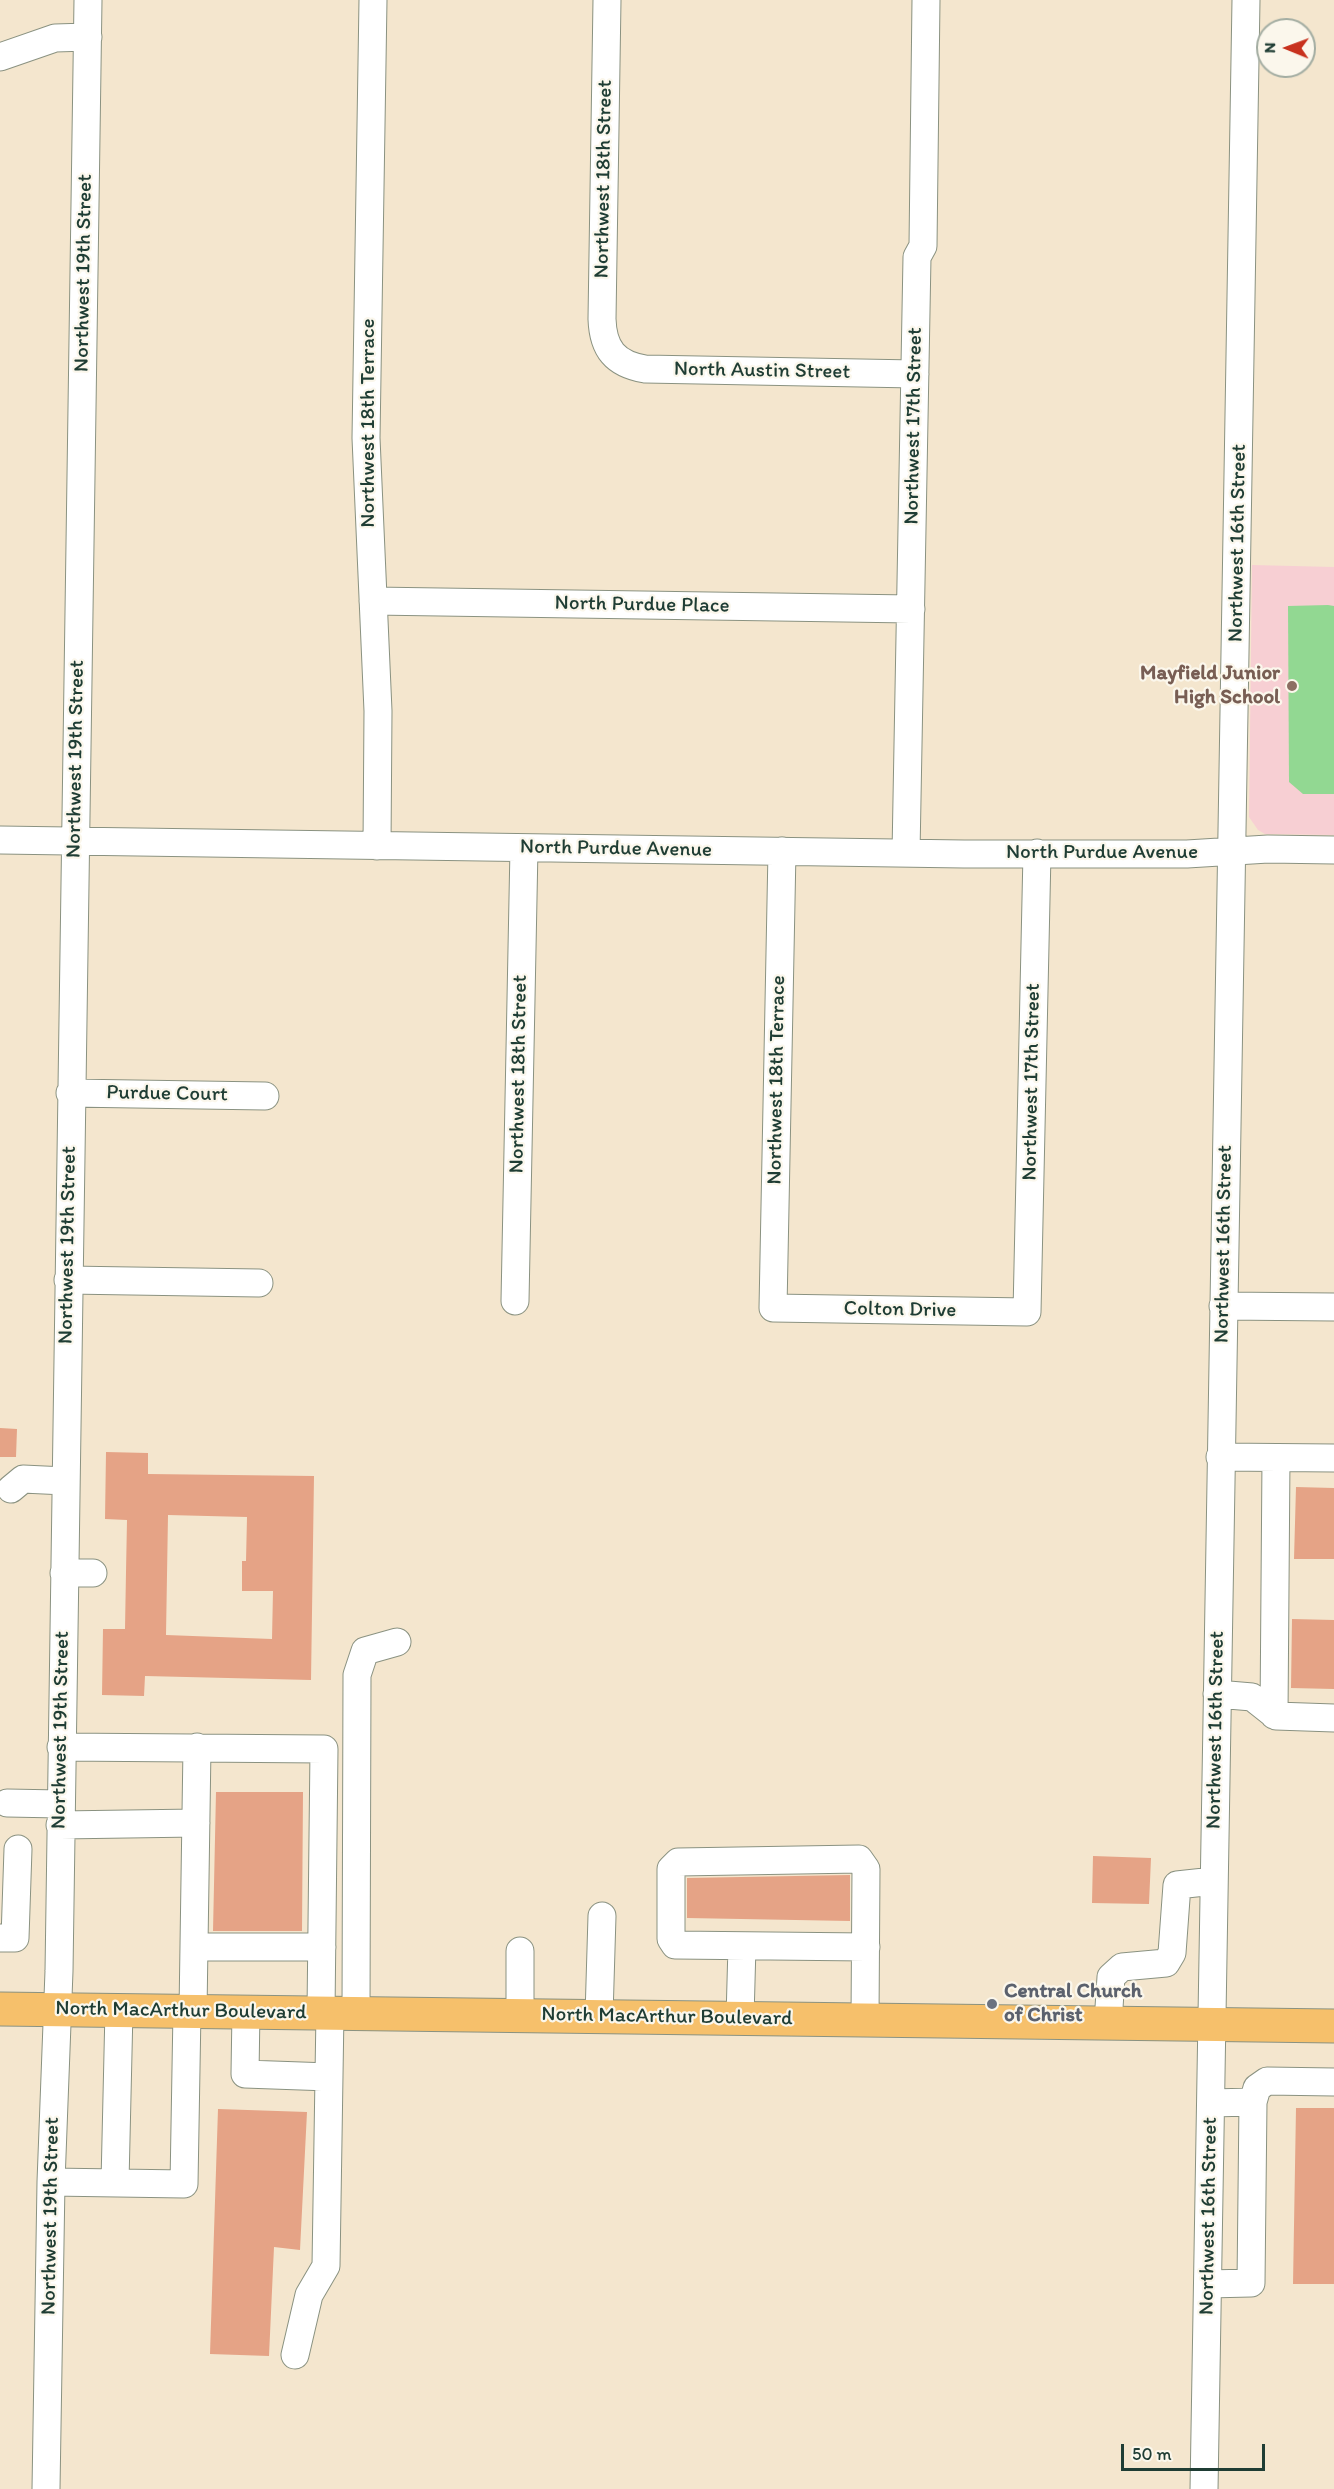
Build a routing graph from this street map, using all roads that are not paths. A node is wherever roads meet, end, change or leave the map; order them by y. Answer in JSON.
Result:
{"nodes":[{"id":1,"x":88,"y":0,"type":"edge"},
{"id":2,"x":374,"y":0,"type":"edge"},
{"id":3,"x":607,"y":0,"type":"edge"},
{"id":4,"x":926,"y":0,"type":"edge"},
{"id":5,"x":1246,"y":0,"type":"edge"},
{"id":6,"x":88,"y":37,"type":"junction"},
{"id":7,"x":0,"y":57,"type":"edge"},
{"id":8,"x":613,"y":356,"type":"joint"},
{"id":9,"x":915,"y":374,"type":"junction"},
{"id":10,"x":373,"y":601,"type":"junction"},
{"id":11,"x":911,"y":609,"type":"junction"},
{"id":12,"x":0,"y":840,"type":"edge"},
{"id":13,"x":75,"y":841,"type":"junction"},
{"id":14,"x":377,"y":846,"type":"junction"},
{"id":15,"x":524,"y":848,"type":"junction"},
{"id":16,"x":1334,"y":850,"type":"edge"},
{"id":17,"x":782,"y":851,"type":"junction"},
{"id":18,"x":1232,"y":851,"type":"junction"},
{"id":19,"x":906,"y":853,"type":"junction"},
{"id":20,"x":1037,"y":854,"type":"junction"},
{"id":21,"x":70,"y":1093,"type":"junction"},
{"id":22,"x":265,"y":1096,"type":"dead end"},
{"id":23,"x":68,"y":1280,"type":"junction"},
{"id":24,"x":259,"y":1283,"type":"dead end"},
{"id":25,"x":515,"y":1301,"type":"dead end"},
{"id":26,"x":1223,"y":1306,"type":"junction"},
{"id":27,"x":1334,"y":1307,"type":"edge"},
{"id":28,"x":773,"y":1308,"type":"joint"},
{"id":29,"x":1027,"y":1311,"type":"joint"},
{"id":30,"x":1220,"y":1457,"type":"junction"},
{"id":31,"x":1276,"y":1458,"type":"junction"},
{"id":32,"x":1334,"y":1458,"type":"edge"},
{"id":33,"x":65,"y":1481,"type":"junction"},
{"id":34,"x":11,"y":1489,"type":"dead end"},
{"id":35,"x":64,"y":1574,"type":"junction"},
{"id":36,"x":93,"y":1574,"type":"dead end"},
{"id":37,"x":397,"y":1642,"type":"dead end"},
{"id":38,"x":1217,"y":1694,"type":"junction"},
{"id":39,"x":1274,"y":1715,"type":"junction"},
{"id":40,"x":1334,"y":1718,"type":"edge"},
{"id":41,"x":61,"y":1747,"type":"junction"},
{"id":42,"x":197,"y":1747,"type":"junction"},
{"id":43,"x":7,"y":1803,"type":"dead end"},
{"id":44,"x":60,"y":1814,"type":"junction"},
{"id":45,"x":196,"y":1823,"type":"junction"},
{"id":46,"x":9,"y":1849,"type":"edge"},
{"id":47,"x":59,"y":1854,"type":"junction"},
{"id":48,"x":1214,"y":1881,"type":"junction"},
{"id":49,"x":602,"y":1916,"type":"dead end"},
{"id":50,"x":0,"y":1938,"type":"edge"},
{"id":51,"x":1173,"y":1943,"type":"junction"},
{"id":52,"x":1213,"y":1945,"type":"junction"},
{"id":53,"x":742,"y":1946,"type":"junction"},
{"id":54,"x":194,"y":1947,"type":"junction"},
{"id":55,"x":322,"y":1947,"type":"junction"},
{"id":56,"x":866,"y":1947,"type":"junction"},
{"id":57,"x":520,"y":1951,"type":"dead end"},
{"id":58,"x":0,"y":2008,"type":"edge"},
{"id":59,"x":57,"y":2009,"type":"junction"},
{"id":60,"x":119,"y":2010,"type":"junction"},
{"id":61,"x":190,"y":2011,"type":"junction"},
{"id":62,"x":246,"y":2011,"type":"junction"},
{"id":63,"x":335,"y":2012,"type":"junction"},
{"id":64,"x":520,"y":2015,"type":"junction"},
{"id":65,"x":600,"y":2016,"type":"junction"},
{"id":66,"x":740,"y":2018,"type":"junction"},
{"id":67,"x":865,"y":2020,"type":"junction"},
{"id":68,"x":1108,"y":2023,"type":"junction"},
{"id":69,"x":1213,"y":2024,"type":"junction"},
{"id":70,"x":1334,"y":2026,"type":"edge"},
{"id":71,"x":329,"y":2077,"type":"junction"},
{"id":72,"x":1334,"y":2082,"type":"edge"},
{"id":73,"x":1253,"y":2102,"type":"junction"},
{"id":74,"x":1211,"y":2103,"type":"junction"},
{"id":75,"x":51,"y":2182,"type":"junction"},
{"id":76,"x":115,"y":2182,"type":"junction"},
{"id":77,"x":1208,"y":2284,"type":"junction"},
{"id":78,"x":295,"y":2355,"type":"dead end"},
{"id":79,"x":46,"y":2489,"type":"edge"},
{"id":80,"x":1204,"y":2489,"type":"edge"}],
"edges":[{"from":1,"to":6,"type":"street","name":"Northwest 19th Street"},
{"from":2,"to":10,"type":"street","name":"Northwest 18th Terrace"},
{"from":3,"to":8,"type":"street","name":"Northwest 18th Street"},
{"from":4,"to":9,"type":"street","name":"Northwest 17th Street"},
{"from":5,"to":18,"type":"street","name":"Northwest 16th Street"},
{"from":6,"to":7,"type":"street"},
{"from":6,"to":13,"type":"street","name":"Northwest 19th Street"},
{"from":8,"to":9,"type":"street","name":"North Austin Street"},
{"from":9,"to":11,"type":"street","name":"Northwest 17th Street"},
{"from":10,"to":11,"type":"street","name":"North Purdue Place"},
{"from":10,"to":14,"type":"street","name":"Northwest 18th Terrace"},
{"from":11,"to":19,"type":"street","name":"Northwest 17th Street"},
{"from":12,"to":13,"type":"street","name":"North Purdue Avenue"},
{"from":13,"to":14,"type":"street","name":"North Purdue Avenue"},
{"from":13,"to":21,"type":"street","name":"Northwest 19th Street"},
{"from":14,"to":15,"type":"street","name":"North Purdue Avenue"},
{"from":15,"to":17,"type":"street","name":"North Purdue Avenue"},
{"from":15,"to":25,"type":"street","name":"Northwest 18th Street"},
{"from":16,"to":18,"type":"street","name":"North Purdue Avenue"},
{"from":17,"to":19,"type":"street","name":"North Purdue Avenue"},
{"from":17,"to":28,"type":"street","name":"Northwest 18th Terrace"},
{"from":18,"to":20,"type":"street","name":"North Purdue Avenue"},
{"from":18,"to":26,"type":"street","name":"Northwest 16th Street"},
{"from":19,"to":20,"type":"street","name":"North Purdue Avenue"},
{"from":20,"to":29,"type":"street","name":"Northwest 17th Street"},
{"from":21,"to":22,"type":"street","name":"Purdue Court"},
{"from":21,"to":23,"type":"street","name":"Northwest 19th Street"},
{"from":23,"to":24,"type":"street"},
{"from":23,"to":33,"type":"street","name":"Northwest 19th Street"},
{"from":26,"to":27,"type":"street"},
{"from":26,"to":30,"type":"street","name":"Northwest 16th Street"},
{"from":28,"to":29,"type":"street","name":"Colton Drive"},
{"from":30,"to":31,"type":"street"},
{"from":30,"to":38,"type":"street","name":"Northwest 16th Street"},
{"from":31,"to":32,"type":"street"},
{"from":31,"to":39,"type":"street"},
{"from":33,"to":34,"type":"street"},
{"from":33,"to":35,"type":"street","name":"Northwest 19th Street"},
{"from":35,"to":36,"type":"street"},
{"from":35,"to":41,"type":"street","name":"Northwest 19th Street"},
{"from":37,"to":63,"type":"street"},
{"from":38,"to":39,"type":"street"},
{"from":38,"to":48,"type":"street","name":"Northwest 16th Street"},
{"from":39,"to":40,"type":"street"},
{"from":41,"to":42,"type":"street"},
{"from":41,"to":44,"type":"street","name":"Northwest 19th Street"},
{"from":42,"to":45,"type":"street"},
{"from":42,"to":55,"type":"street"},
{"from":43,"to":44,"type":"street"},
{"from":44,"to":45,"type":"street"},
{"from":44,"to":47,"type":"street","name":"Northwest 19th Street"},
{"from":45,"to":54,"type":"street"},
{"from":46,"to":47,"type":"street"},
{"from":46,"to":50,"type":"street"},
{"from":47,"to":59,"type":"street","name":"Northwest 19th Street"},
{"from":48,"to":51,"type":"street"},
{"from":48,"to":52,"type":"street","name":"Northwest 16th Street"},
{"from":49,"to":65,"type":"street"},
{"from":51,"to":52,"type":"street"},
{"from":51,"to":68,"type":"street"},
{"from":52,"to":69,"type":"street","name":"Northwest 16th Street"},
{"from":53,"to":56,"type":"street"},
{"from":53,"to":56,"type":"street"},
{"from":53,"to":66,"type":"street"},
{"from":54,"to":55,"type":"street"},
{"from":54,"to":61,"type":"street"},
{"from":55,"to":63,"type":"street"},
{"from":56,"to":67,"type":"street"},
{"from":57,"to":64,"type":"street"},
{"from":58,"to":59,"type":"main road","name":"North MacArthur Boulevard"},
{"from":59,"to":60,"type":"main road","name":"North MacArthur Boulevard"},
{"from":59,"to":75,"type":"street","name":"Northwest 19th Street"},
{"from":60,"to":61,"type":"main road","name":"North MacArthur Boulevard"},
{"from":60,"to":76,"type":"street"},
{"from":61,"to":62,"type":"main road","name":"North MacArthur Boulevard"},
{"from":61,"to":76,"type":"street"},
{"from":62,"to":63,"type":"main road","name":"North MacArthur Boulevard"},
{"from":62,"to":71,"type":"street"},
{"from":63,"to":64,"type":"main road","name":"North MacArthur Boulevard"},
{"from":63,"to":71,"type":"street"},
{"from":64,"to":65,"type":"main road","name":"North MacArthur Boulevard"},
{"from":65,"to":66,"type":"main road","name":"North MacArthur Boulevard"},
{"from":66,"to":67,"type":"main road","name":"North MacArthur Boulevard"},
{"from":67,"to":68,"type":"main road","name":"North MacArthur Boulevard"},
{"from":68,"to":69,"type":"main road","name":"North MacArthur Boulevard"},
{"from":69,"to":70,"type":"main road","name":"North MacArthur Boulevard"},
{"from":69,"to":74,"type":"street","name":"Northwest 16th Street"},
{"from":71,"to":78,"type":"street"},
{"from":72,"to":73,"type":"street"},
{"from":73,"to":74,"type":"street"},
{"from":73,"to":77,"type":"street"},
{"from":74,"to":77,"type":"street","name":"Northwest 16th Street"},
{"from":75,"to":76,"type":"street"},
{"from":75,"to":79,"type":"street","name":"Northwest 19th Street"},
{"from":77,"to":80,"type":"street","name":"Northwest 16th Street"}]}
